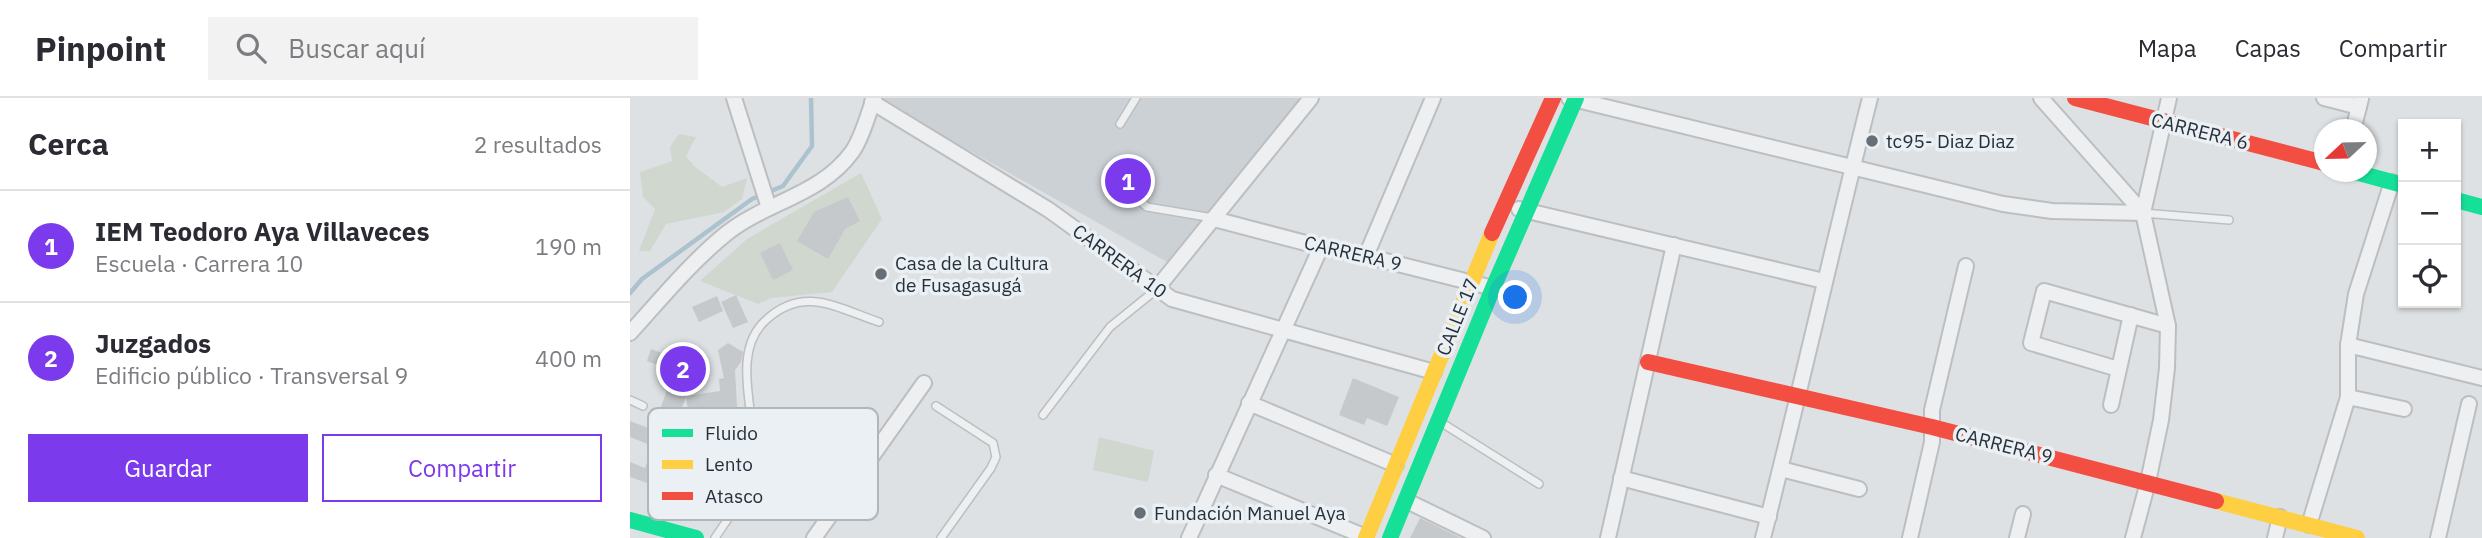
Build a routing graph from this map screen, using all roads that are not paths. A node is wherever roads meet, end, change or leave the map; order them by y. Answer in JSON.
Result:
{"nodes":[{"id":1,"x":734,"y":98,"type":"edge"},
{"id":2,"x":1136,"y":98,"type":"edge"},
{"id":3,"x":1311,"y":98,"type":"edge"},
{"id":4,"x":1433,"y":98,"type":"edge"},
{"id":5,"x":1553,"y":98,"type":"edge"},
{"id":6,"x":1870,"y":98,"type":"edge"},
{"id":7,"x":2040,"y":98,"type":"edge"},
{"id":8,"x":2076,"y":98,"type":"edge"},
{"id":9,"x":2169,"y":98,"type":"edge"},
{"id":10,"x":2323,"y":98,"type":"edge"},
{"id":11,"x":1574,"y":99,"type":"edge"},
{"id":12,"x":873,"y":100,"type":"edge"},
{"id":13,"x":2360,"y":102,"type":"edge"},
{"id":14,"x":2356,"y":119,"type":"edge"},
{"id":15,"x":2163,"y":122,"type":"junction"},
{"id":16,"x":1121,"y":124,"type":"dead end"},
{"id":17,"x":2314,"y":160,"type":"edge"},
{"id":18,"x":1853,"y":167,"type":"junction"},
{"id":19,"x":1128,"y":177,"type":"dead end"},
{"id":20,"x":2377,"y":178,"type":"edge"},
{"id":21,"x":2398,"y":184,"type":"edge"},
{"id":22,"x":2461,"y":201,"type":"edge"},
{"id":23,"x":1504,"y":205,"type":"junction"},
{"id":24,"x":768,"y":206,"type":"junction"},
{"id":25,"x":2482,"y":207,"type":"edge"},
{"id":26,"x":1528,"y":211,"type":"junction"},
{"id":27,"x":2143,"y":213,"type":"junction"},
{"id":28,"x":1214,"y":219,"type":"junction"},
{"id":29,"x":2229,"y":220,"type":"dead end"},
{"id":30,"x":1674,"y":245,"type":"junction"},
{"id":31,"x":1321,"y":247,"type":"junction"},
{"id":32,"x":1366,"y":256,"type":"junction"},
{"id":33,"x":1966,"y":266,"type":"dead end"},
{"id":34,"x":1471,"y":281,"type":"junction"},
{"id":35,"x":1824,"y":281,"type":"junction"},
{"id":36,"x":1158,"y":287,"type":"junction"},
{"id":37,"x":1493,"y":288,"type":"junction"},
{"id":38,"x":2131,"y":315,"type":"junction"},
{"id":39,"x":879,"y":322,"type":"dead end"},
{"id":40,"x":2168,"y":326,"type":"junction"},
{"id":41,"x":1285,"y":329,"type":"junction"},
{"id":42,"x":630,"y":333,"type":"edge"},
{"id":43,"x":2348,"y":345,"type":"junction"},
{"id":44,"x":1648,"y":362,"type":"junction"},
{"id":45,"x":2118,"y":369,"type":"junction"},
{"id":46,"x":1434,"y":372,"type":"junction"},
{"id":47,"x":2482,"y":377,"type":"edge"},
{"id":48,"x":924,"y":383,"type":"dead end"},
{"id":49,"x":1799,"y":395,"type":"junction"},
{"id":50,"x":2348,"y":397,"type":"junction"},
{"id":51,"x":630,"y":400,"type":"edge"},
{"id":52,"x":1249,"y":403,"type":"junction"},
{"id":53,"x":2469,"y":404,"type":"dead end"},
{"id":54,"x":2111,"y":405,"type":"dead end"},
{"id":55,"x":643,"y":406,"type":"dead end"},
{"id":56,"x":936,"y":406,"type":"dead end"},
{"id":57,"x":750,"y":408,"type":"edge"},
{"id":58,"x":2404,"y":409,"type":"dead end"},
{"id":59,"x":1043,"y":415,"type":"dead end"},
{"id":60,"x":1440,"y":421,"type":"junction"},
{"id":61,"x":1932,"y":427,"type":"junction"},
{"id":62,"x":878,"y":451,"type":"edge"},
{"id":63,"x":1396,"y":465,"type":"junction"},
{"id":64,"x":1781,"y":469,"type":"junction"},
{"id":65,"x":1216,"y":475,"type":"junction"},
{"id":66,"x":1621,"y":478,"type":"junction"},
{"id":67,"x":2148,"y":482,"type":"junction"},
{"id":68,"x":1539,"y":484,"type":"dead end"},
{"id":69,"x":1859,"y":489,"type":"dead end"},
{"id":70,"x":1407,"y":501,"type":"junction"},
{"id":71,"x":2023,"y":514,"type":"dead end"},
{"id":72,"x":1769,"y":517,"type":"junction"},
{"id":73,"x":2280,"y":517,"type":"junction"},
{"id":74,"x":630,"y":520,"type":"edge"},
{"id":75,"x":726,"y":520,"type":"edge"},
{"id":76,"x":831,"y":520,"type":"edge"},
{"id":77,"x":2309,"y":525,"type":"junction"},
{"id":78,"x":820,"y":536,"type":"edge"},
{"id":79,"x":696,"y":538,"type":"edge"},
{"id":80,"x":715,"y":538,"type":"edge"},
{"id":81,"x":942,"y":538,"type":"edge"},
{"id":82,"x":1189,"y":538,"type":"edge"},
{"id":83,"x":1366,"y":538,"type":"edge"},
{"id":84,"x":1390,"y":538,"type":"edge"},
{"id":85,"x":1483,"y":538,"type":"edge"},
{"id":86,"x":1608,"y":538,"type":"edge"},
{"id":87,"x":1763,"y":538,"type":"edge"},
{"id":88,"x":1910,"y":538,"type":"edge"},
{"id":89,"x":2017,"y":538,"type":"edge"},
{"id":90,"x":2133,"y":538,"type":"edge"},
{"id":91,"x":2275,"y":538,"type":"edge"},
{"id":92,"x":2357,"y":538,"type":"edge"},
{"id":93,"x":2438,"y":538,"type":"edge"}],
"edges":[{"from":1,"to":24,"type":"street"},
{"from":2,"to":16,"type":"lane"},
{"from":3,"to":28,"type":"street"},
{"from":4,"to":32,"type":"street"},
{"from":5,"to":23,"type":"street","name":"CALLE 17"},
{"from":6,"to":18,"type":"street"},
{"from":7,"to":27,"type":"street"},
{"from":8,"to":15,"type":"street","name":"CARRERA 6"},
{"from":9,"to":15,"type":"street"},
{"from":10,"to":13,"type":"street"},
{"from":11,"to":18,"type":"street"},
{"from":11,"to":26,"type":"street","name":"CALLE 17"},
{"from":12,"to":24,"type":"street"},
{"from":12,"to":36,"type":"street","name":"CARRERA 10"},
{"from":13,"to":14,"type":"street"},
{"from":15,"to":17,"type":"street","name":"CARRERA 6"},
{"from":15,"to":27,"type":"street"},
{"from":18,"to":27,"type":"street"},
{"from":18,"to":35,"type":"street"},
{"from":19,"to":28,"type":"lane"},
{"from":20,"to":21,"type":"street"},
{"from":21,"to":43,"type":"street"},
{"from":22,"to":25,"type":"street"},
{"from":23,"to":26,"type":"street"},
{"from":23,"to":34,"type":"street","name":"CALLE 17"},
{"from":24,"to":42,"type":"street"},
{"from":26,"to":30,"type":"street"},
{"from":26,"to":37,"type":"street","name":"CALLE 17"},
{"from":27,"to":29,"type":"lane"},
{"from":27,"to":40,"type":"street"},
{"from":28,"to":31,"type":"street","name":"CARRERA 9"},
{"from":28,"to":36,"type":"street"},
{"from":30,"to":35,"type":"street"},
{"from":30,"to":44,"type":"street"},
{"from":31,"to":32,"type":"street","name":"CARRERA 9"},
{"from":31,"to":41,"type":"street"},
{"from":32,"to":34,"type":"street","name":"CARRERA 9"},
{"from":33,"to":61,"type":"street"},
{"from":34,"to":37,"type":"street","name":"CARRERA 9"},
{"from":34,"to":46,"type":"street","name":"CALLE 17"},
{"from":35,"to":49,"type":"street"},
{"from":36,"to":41,"type":"street","name":"CARRERA 10"},
{"from":36,"to":59,"type":"lane"},
{"from":37,"to":60,"type":"street","name":"CALLE 17"},
{"from":38,"to":40,"type":"street"},
{"from":38,"to":45,"type":"street"},
{"from":38,"to":45,"type":"street"},
{"from":39,"to":57,"type":"lane"},
{"from":40,"to":67,"type":"street"},
{"from":41,"to":46,"type":"street","name":"CARRERA 10"},
{"from":41,"to":52,"type":"street"},
{"from":43,"to":47,"type":"street"},
{"from":43,"to":50,"type":"street"},
{"from":44,"to":49,"type":"street","name":"CARRERA 9"},
{"from":44,"to":66,"type":"street"},
{"from":45,"to":54,"type":"street"},
{"from":46,"to":63,"type":"street","name":"CALLE 17"},
{"from":48,"to":62,"type":"street"},
{"from":49,"to":61,"type":"street","name":"CARRERA 9"},
{"from":49,"to":64,"type":"street"},
{"from":50,"to":58,"type":"street"},
{"from":50,"to":77,"type":"street"},
{"from":51,"to":55,"type":"lane"},
{"from":52,"to":63,"type":"street"},
{"from":52,"to":65,"type":"street"},
{"from":53,"to":93,"type":"street"},
{"from":56,"to":81,"type":"lane"},
{"from":60,"to":68,"type":"lane"},
{"from":60,"to":70,"type":"street","name":"CALLE 17"},
{"from":61,"to":67,"type":"street","name":"CARRERA 9"},
{"from":61,"to":88,"type":"street"},
{"from":63,"to":83,"type":"street","name":"CALLE 17"},
{"from":64,"to":69,"type":"street"},
{"from":64,"to":72,"type":"street"},
{"from":65,"to":82,"type":"street"},
{"from":65,"to":83,"type":"street"},
{"from":66,"to":72,"type":"street"},
{"from":66,"to":86,"type":"street"},
{"from":67,"to":73,"type":"street","name":"CARRERA 9"},
{"from":67,"to":90,"type":"street"},
{"from":70,"to":84,"type":"street","name":"CALLE 17"},
{"from":70,"to":85,"type":"street"},
{"from":71,"to":89,"type":"street"},
{"from":72,"to":87,"type":"street"},
{"from":73,"to":77,"type":"street","name":"CARRERA 9"},
{"from":73,"to":91,"type":"street"},
{"from":74,"to":79,"type":"street"},
{"from":75,"to":80,"type":"lane"},
{"from":76,"to":78,"type":"street"},
{"from":77,"to":92,"type":"street","name":"CARRERA 9"}]}
